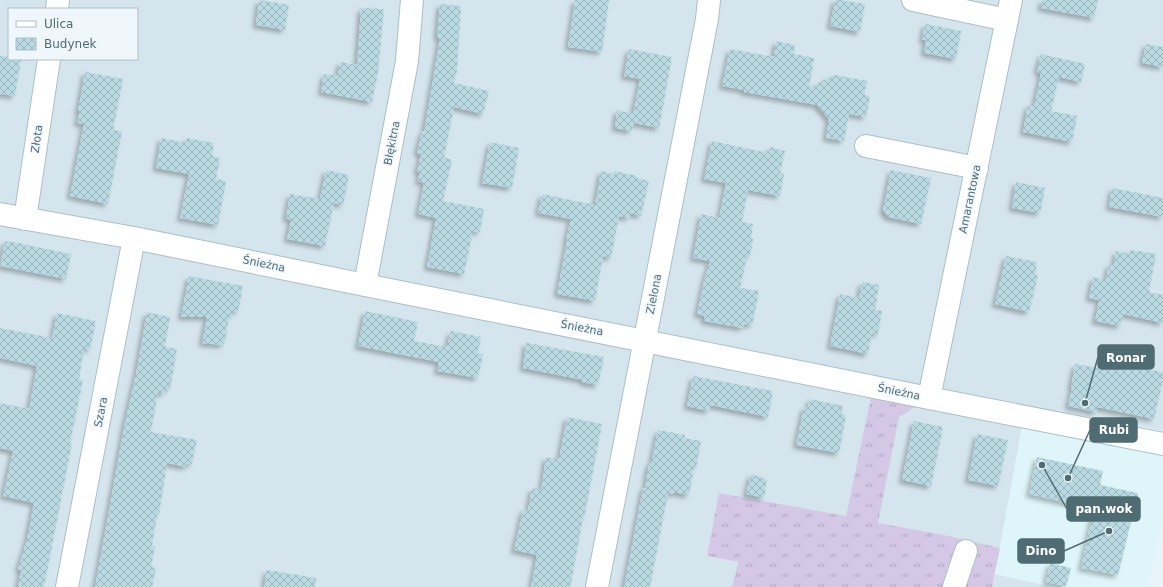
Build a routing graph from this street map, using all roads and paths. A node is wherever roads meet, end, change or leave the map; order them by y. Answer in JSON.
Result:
{"nodes":[{"id":1,"x":412,"y":0,"type":"edge"},
{"id":2,"x":709,"y":0,"type":"edge"},
{"id":3,"x":913,"y":0,"type":"edge"},
{"id":4,"x":1009,"y":10,"type":"edge"},
{"id":5,"x":49,"y":60,"type":"edge"},
{"id":6,"x":866,"y":146,"type":"dead end"},
{"id":7,"x":977,"y":168,"type":"junction"},
{"id":8,"x":0,"y":214,"type":"edge"},
{"id":9,"x":25,"y":219,"type":"junction"},
{"id":10,"x":134,"y":238,"type":"junction"},
{"id":11,"x":366,"y":285,"type":"junction"},
{"id":12,"x":645,"y":341,"type":"junction"},
{"id":13,"x":929,"y":398,"type":"junction"},
{"id":14,"x":1163,"y":444,"type":"edge"},
{"id":15,"x":966,"y":551,"type":"dead end"},
{"id":16,"x":67,"y":587,"type":"edge"},
{"id":17,"x":598,"y":587,"type":"edge"},
{"id":18,"x":954,"y":587,"type":"edge"}],
"edges":[{"from":1,"to":11,"type":"street","name":"Błękitna"},
{"from":2,"to":12,"type":"street","name":"Zielona"},
{"from":3,"to":4,"type":"street"},
{"from":4,"to":7,"type":"street","name":"Amarantowa"},
{"from":5,"to":9,"type":"street","name":"Złota"},
{"from":6,"to":7,"type":"street"},
{"from":7,"to":13,"type":"street","name":"Amarantowa"},
{"from":8,"to":9,"type":"street","name":"Śnieżna"},
{"from":9,"to":10,"type":"street","name":"Śnieżna"},
{"from":10,"to":11,"type":"street","name":"Śnieżna"},
{"from":10,"to":16,"type":"street","name":"Szara"},
{"from":11,"to":12,"type":"street","name":"Śnieżna"},
{"from":12,"to":13,"type":"street","name":"Śnieżna"},
{"from":12,"to":17,"type":"street","name":"Zielona"},
{"from":13,"to":14,"type":"street","name":"Śnieżna"},
{"from":15,"to":18,"type":"street"}]}
